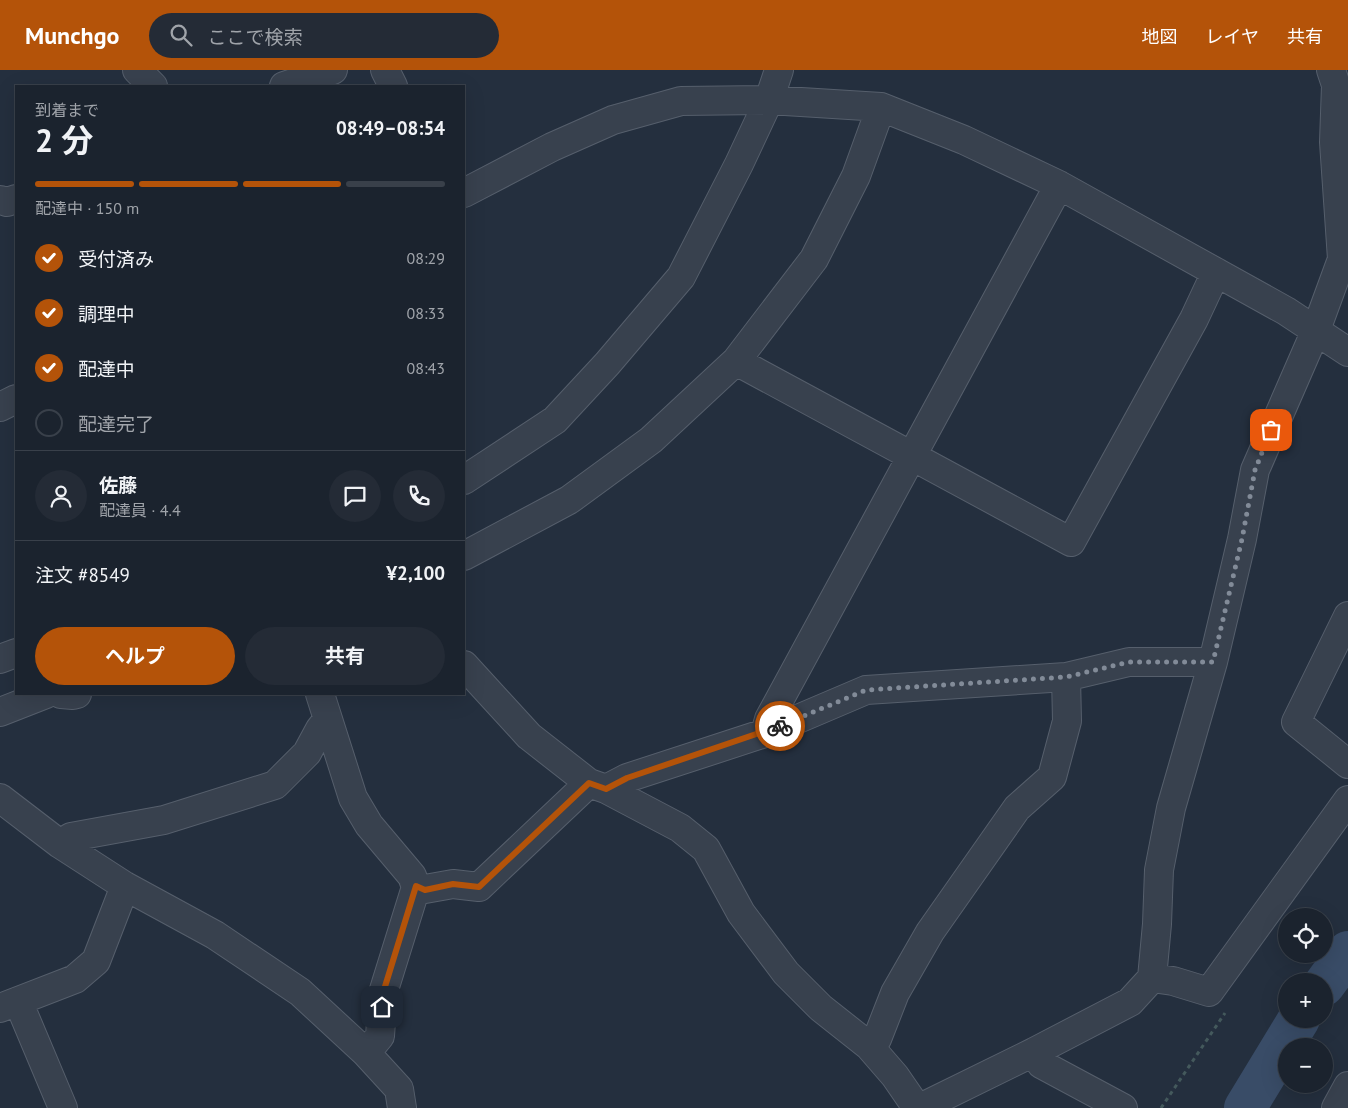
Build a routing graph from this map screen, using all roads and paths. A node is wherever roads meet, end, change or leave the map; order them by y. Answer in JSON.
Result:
{"nodes":[{"id":1,"x":137,"y":70,"type":"edge"},
{"id":2,"x":332,"y":70,"type":"edge"},
{"id":3,"x":385,"y":70,"type":"edge"},
{"id":4,"x":779,"y":70,"type":"edge"},
{"id":5,"x":1331,"y":70,"type":"edge"},
{"id":6,"x":152,"y":85,"type":"edge"},
{"id":7,"x":287,"y":85,"type":"edge"},
{"id":8,"x":392,"y":85,"type":"edge"},
{"id":9,"x":769,"y":100,"type":"junction"},
{"id":10,"x":881,"y":107,"type":"junction"},
{"id":11,"x":1059,"y":185,"type":"junction"},
{"id":12,"x":465,"y":191,"type":"edge"},
{"id":13,"x":15,"y":199,"type":"edge"},
{"id":14,"x":0,"y":200,"type":"edge"},
{"id":15,"x":1216,"y":272,"type":"junction"},
{"id":16,"x":1316,"y":330,"type":"junction"},
{"id":17,"x":1348,"y":352,"type":"edge"},
{"id":18,"x":736,"y":361,"type":"junction"},
{"id":19,"x":15,"y":399,"type":"edge"},
{"id":20,"x":0,"y":407,"type":"edge"},
{"id":21,"x":911,"y":455,"type":"junction"},
{"id":22,"x":465,"y":479,"type":"edge"},
{"id":23,"x":465,"y":555,"type":"edge"},
{"id":24,"x":1348,"y":616,"type":"edge"},
{"id":25,"x":15,"y":653,"type":"edge"},
{"id":26,"x":0,"y":659,"type":"edge"},
{"id":27,"x":1213,"y":662,"type":"junction"},
{"id":28,"x":465,"y":666,"type":"edge"},
{"id":29,"x":1066,"y":677,"type":"junction"},
{"id":30,"x":43,"y":695,"type":"edge"},
{"id":31,"x":320,"y":695,"type":"edge"},
{"id":32,"x":0,"y":712,"type":"edge"},
{"id":33,"x":327,"y":720,"type":"junction"},
{"id":34,"x":765,"y":733,"type":"junction"},
{"id":35,"x":1348,"y":764,"type":"edge"},
{"id":36,"x":598,"y":786,"type":"junction"},
{"id":37,"x":0,"y":798,"type":"edge"},
{"id":38,"x":1348,"y":800,"type":"edge"},
{"id":39,"x":60,"y":844,"type":"junction"},
{"id":40,"x":125,"y":886,"type":"junction"},
{"id":41,"x":416,"y":886,"type":"junction"},
{"id":42,"x":1152,"y":978,"type":"junction"},
{"id":43,"x":9,"y":1004,"type":"edge"},
{"id":44,"x":1226,"y":1012,"type":"dead end"},
{"id":45,"x":869,"y":1046,"type":"junction"},
{"id":46,"x":1034,"y":1052,"type":"junction"},
{"id":47,"x":366,"y":1053,"type":"junction"},
{"id":48,"x":1348,"y":1086,"type":"edge"},
{"id":49,"x":63,"y":1108,"type":"edge"},
{"id":50,"x":402,"y":1108,"type":"edge"},
{"id":51,"x":918,"y":1108,"type":"edge"},
{"id":52,"x":1122,"y":1108,"type":"edge"},
{"id":53,"x":1161,"y":1108,"type":"edge"},
{"id":54,"x":1336,"y":1108,"type":"edge"}],
"edges":[{"from":1,"to":6,"type":"street"},
{"from":2,"to":7,"type":"street"},
{"from":3,"to":8,"type":"street"},
{"from":4,"to":9,"type":"street"},
{"from":5,"to":16,"type":"street"},
{"from":9,"to":10,"type":"street"},
{"from":9,"to":12,"type":"street"},
{"from":9,"to":22,"type":"street"},
{"from":10,"to":11,"type":"street"},
{"from":10,"to":18,"type":"street"},
{"from":11,"to":15,"type":"street"},
{"from":11,"to":21,"type":"street"},
{"from":13,"to":14,"type":"street"},
{"from":15,"to":16,"type":"street"},
{"from":15,"to":21,"type":"street"},
{"from":16,"to":17,"type":"street"},
{"from":16,"to":27,"type":"street"},
{"from":18,"to":21,"type":"street"},
{"from":18,"to":23,"type":"street"},
{"from":19,"to":20,"type":"street"},
{"from":21,"to":34,"type":"street"},
{"from":24,"to":35,"type":"street"},
{"from":25,"to":26,"type":"street"},
{"from":27,"to":29,"type":"street"},
{"from":27,"to":42,"type":"street"},
{"from":28,"to":36,"type":"street"},
{"from":29,"to":34,"type":"street"},
{"from":29,"to":45,"type":"street"},
{"from":30,"to":32,"type":"street"},
{"from":31,"to":33,"type":"street"},
{"from":33,"to":39,"type":"street"},
{"from":33,"to":41,"type":"street"},
{"from":34,"to":36,"type":"street"},
{"from":36,"to":41,"type":"street"},
{"from":36,"to":45,"type":"street"},
{"from":37,"to":39,"type":"street"},
{"from":38,"to":42,"type":"street"},
{"from":39,"to":40,"type":"street"},
{"from":40,"to":43,"type":"street"},
{"from":40,"to":47,"type":"street"},
{"from":41,"to":47,"type":"street"},
{"from":42,"to":46,"type":"street"},
{"from":43,"to":49,"type":"street"},
{"from":44,"to":53,"type":"path"},
{"from":45,"to":51,"type":"street"},
{"from":46,"to":51,"type":"street"},
{"from":46,"to":52,"type":"street"},
{"from":47,"to":50,"type":"street"},
{"from":48,"to":54,"type":"street"}]}
